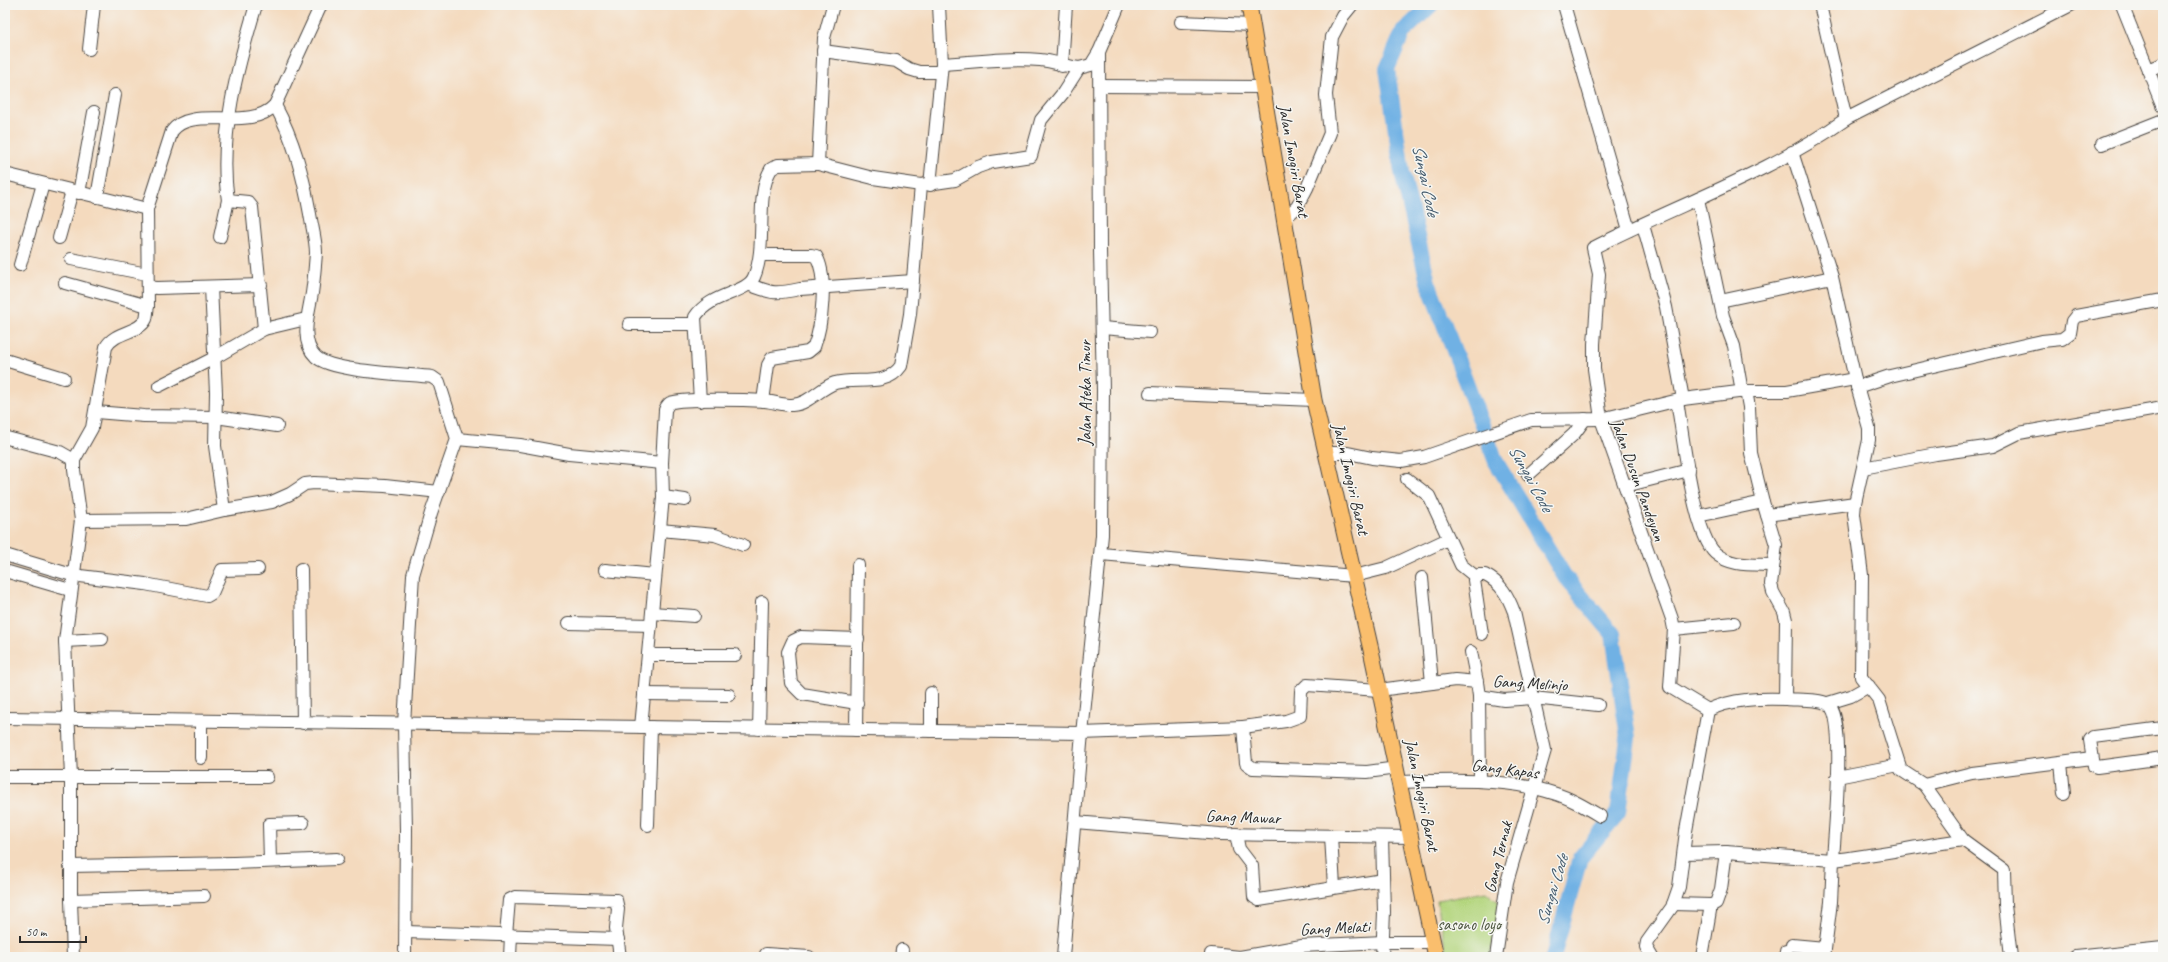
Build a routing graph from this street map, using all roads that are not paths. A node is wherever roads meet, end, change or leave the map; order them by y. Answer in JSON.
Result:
{"nodes":[{"id":1,"x":94,"y":5,"type":"edge"},
{"id":2,"x":256,"y":5,"type":"edge"},
{"id":3,"x":321,"y":5,"type":"edge"},
{"id":4,"x":833,"y":5,"type":"edge"},
{"id":5,"x":939,"y":5,"type":"edge"},
{"id":6,"x":1066,"y":5,"type":"edge"},
{"id":7,"x":1119,"y":5,"type":"edge"},
{"id":8,"x":1249,"y":5,"type":"edge"},
{"id":9,"x":1352,"y":5,"type":"edge"},
{"id":10,"x":1564,"y":5,"type":"edge"},
{"id":11,"x":1820,"y":5,"type":"edge"},
{"id":12,"x":2071,"y":5,"type":"edge"},
{"id":13,"x":2122,"y":5,"type":"edge"},
{"id":14,"x":1181,"y":22,"type":"dead end"},
{"id":15,"x":1252,"y":25,"type":"junction"},
{"id":16,"x":89,"y":49,"type":"dead end"},
{"id":17,"x":824,"y":51,"type":"junction"},
{"id":18,"x":1099,"y":52,"type":"junction"},
{"id":19,"x":2163,"y":64,"type":"edge"},
{"id":20,"x":1062,"y":66,"type":"junction"},
{"id":21,"x":941,"y":68,"type":"junction"},
{"id":22,"x":1079,"y":68,"type":"junction"},
{"id":23,"x":2148,"y":70,"type":"junction"},
{"id":24,"x":1100,"y":86,"type":"junction"},
{"id":25,"x":1262,"y":87,"type":"junction"},
{"id":26,"x":115,"y":95,"type":"dead end"},
{"id":27,"x":275,"y":105,"type":"junction"},
{"id":28,"x":2163,"y":107,"type":"edge"},
{"id":29,"x":94,"y":112,"type":"dead end"},
{"id":30,"x":228,"y":119,"type":"junction"},
{"id":31,"x":1846,"y":119,"type":"junction"},
{"id":32,"x":2163,"y":120,"type":"edge"},
{"id":33,"x":2102,"y":144,"type":"dead end"},
{"id":34,"x":1792,"y":152,"type":"junction"},
{"id":35,"x":818,"y":164,"type":"junction"},
{"id":36,"x":5,"y":174,"type":"edge"},
{"id":37,"x":43,"y":184,"type":"junction"},
{"id":38,"x":926,"y":185,"type":"junction"},
{"id":39,"x":76,"y":192,"type":"junction"},
{"id":40,"x":97,"y":197,"type":"junction"},
{"id":41,"x":1698,"y":199,"type":"junction"},
{"id":42,"x":228,"y":200,"type":"junction"},
{"id":43,"x":147,"y":209,"type":"junction"},
{"id":44,"x":1284,"y":219,"type":"junction"},
{"id":45,"x":1643,"y":225,"type":"junction"},
{"id":46,"x":1629,"y":230,"type":"junction"},
{"id":47,"x":220,"y":237,"type":"dead end"},
{"id":48,"x":59,"y":238,"type":"dead end"},
{"id":49,"x":761,"y":255,"type":"junction"},
{"id":50,"x":71,"y":259,"type":"dead end"},
{"id":51,"x":20,"y":265,"type":"dead end"},
{"id":52,"x":147,"y":274,"type":"junction"},
{"id":53,"x":1832,"y":277,"type":"junction"},
{"id":54,"x":913,"y":281,"type":"junction"},
{"id":55,"x":65,"y":283,"type":"dead end"},
{"id":56,"x":750,"y":284,"type":"junction"},
{"id":57,"x":261,"y":285,"type":"junction"},
{"id":58,"x":211,"y":286,"type":"junction"},
{"id":59,"x":148,"y":287,"type":"junction"},
{"id":60,"x":824,"y":288,"type":"junction"},
{"id":61,"x":2163,"y":300,"type":"edge"},
{"id":62,"x":1720,"y":301,"type":"junction"},
{"id":63,"x":148,"y":306,"type":"junction"},
{"id":64,"x":306,"y":319,"type":"junction"},
{"id":65,"x":629,"y":324,"type":"dead end"},
{"id":66,"x":694,"y":324,"type":"junction"},
{"id":67,"x":264,"y":328,"type":"junction"},
{"id":68,"x":1102,"y":328,"type":"junction"},
{"id":69,"x":1150,"y":332,"type":"dead end"},
{"id":70,"x":214,"y":358,"type":"junction"},
{"id":71,"x":5,"y":360,"type":"edge"},
{"id":72,"x":64,"y":378,"type":"dead end"},
{"id":73,"x":1856,"y":383,"type":"junction"},
{"id":74,"x":159,"y":386,"type":"dead end"},
{"id":75,"x":1744,"y":391,"type":"junction"},
{"id":76,"x":1150,"y":393,"type":"dead end"},
{"id":77,"x":1314,"y":400,"type":"junction"},
{"id":78,"x":1680,"y":400,"type":"junction"},
{"id":79,"x":700,"y":401,"type":"junction"},
{"id":80,"x":763,"y":401,"type":"junction"},
{"id":81,"x":2163,"y":408,"type":"edge"},
{"id":82,"x":96,"y":412,"type":"junction"},
{"id":83,"x":216,"y":417,"type":"junction"},
{"id":84,"x":1601,"y":419,"type":"junction"},
{"id":85,"x":1585,"y":420,"type":"junction"},
{"id":86,"x":277,"y":426,"type":"dead end"},
{"id":87,"x":7,"y":438,"type":"dead end"},
{"id":88,"x":457,"y":438,"type":"junction"},
{"id":89,"x":1325,"y":453,"type":"junction"},
{"id":90,"x":67,"y":456,"type":"junction"},
{"id":91,"x":662,"y":463,"type":"junction"},
{"id":92,"x":1863,"y":468,"type":"junction"},
{"id":93,"x":1689,"y":470,"type":"junction"},
{"id":94,"x":1528,"y":475,"type":"dead end"},
{"id":95,"x":1407,"y":479,"type":"dead end"},
{"id":96,"x":1625,"y":486,"type":"junction"},
{"id":97,"x":439,"y":492,"type":"junction"},
{"id":98,"x":663,"y":497,"type":"junction"},
{"id":99,"x":685,"y":500,"type":"dead end"},
{"id":100,"x":1763,"y":502,"type":"junction"},
{"id":101,"x":1854,"y":503,"type":"junction"},
{"id":102,"x":224,"y":510,"type":"junction"},
{"id":103,"x":1767,"y":515,"type":"junction"},
{"id":104,"x":1698,"y":516,"type":"junction"},
{"id":105,"x":81,"y":520,"type":"junction"},
{"id":106,"x":660,"y":530,"type":"junction"},
{"id":107,"x":1448,"y":539,"type":"junction"},
{"id":108,"x":743,"y":545,"type":"dead end"},
{"id":109,"x":1101,"y":554,"type":"junction"},
{"id":110,"x":5,"y":555,"type":"edge"},
{"id":111,"x":858,"y":565,"type":"dead end"},
{"id":112,"x":1773,"y":565,"type":"junction"},
{"id":113,"x":258,"y":569,"type":"dead end"},
{"id":114,"x":301,"y":569,"type":"dead end"},
{"id":115,"x":605,"y":570,"type":"dead end"},
{"id":116,"x":5,"y":572,"type":"edge"},
{"id":117,"x":72,"y":574,"type":"junction"},
{"id":118,"x":655,"y":575,"type":"junction"},
{"id":119,"x":1354,"y":576,"type":"junction"},
{"id":120,"x":1476,"y":577,"type":"junction"},
{"id":121,"x":1422,"y":578,"type":"dead end"},
{"id":122,"x":70,"y":590,"type":"junction"},
{"id":123,"x":762,"y":602,"type":"dead end"},
{"id":124,"x":694,"y":616,"type":"dead end"},
{"id":125,"x":651,"y":619,"type":"junction"},
{"id":126,"x":569,"y":622,"type":"dead end"},
{"id":127,"x":1734,"y":623,"type":"dead end"},
{"id":128,"x":1674,"y":629,"type":"junction"},
{"id":129,"x":1482,"y":634,"type":"dead end"},
{"id":130,"x":102,"y":639,"type":"dead end"},
{"id":131,"x":858,"y":639,"type":"junction"},
{"id":132,"x":65,"y":641,"type":"junction"},
{"id":133,"x":1471,"y":652,"type":"dead end"},
{"id":134,"x":648,"y":655,"type":"junction"},
{"id":135,"x":735,"y":655,"type":"dead end"},
{"id":136,"x":1477,"y":682,"type":"junction"},
{"id":137,"x":1432,"y":683,"type":"junction"},
{"id":138,"x":1868,"y":686,"type":"junction"},
{"id":139,"x":1379,"y":690,"type":"junction"},
{"id":140,"x":931,"y":693,"type":"dead end"},
{"id":141,"x":644,"y":694,"type":"junction"},
{"id":142,"x":729,"y":695,"type":"dead end"},
{"id":143,"x":1479,"y":696,"type":"junction"},
{"id":144,"x":1533,"y":698,"type":"junction"},
{"id":145,"x":1785,"y":699,"type":"junction"},
{"id":146,"x":857,"y":703,"type":"junction"},
{"id":147,"x":1828,"y":703,"type":"junction"},
{"id":148,"x":1598,"y":705,"type":"dead end"},
{"id":149,"x":1708,"y":710,"type":"junction"},
{"id":150,"x":5,"y":718,"type":"edge"},
{"id":151,"x":67,"y":719,"type":"junction"},
{"id":152,"x":201,"y":721,"type":"junction"},
{"id":153,"x":303,"y":722,"type":"junction"},
{"id":154,"x":404,"y":724,"type":"junction"},
{"id":155,"x":646,"y":727,"type":"junction"},
{"id":156,"x":1243,"y":727,"type":"junction"},
{"id":157,"x":2163,"y":728,"type":"edge"},
{"id":158,"x":759,"y":729,"type":"junction"},
{"id":159,"x":856,"y":730,"type":"junction"},
{"id":160,"x":931,"y":731,"type":"junction"},
{"id":161,"x":1082,"y":733,"type":"junction"},
{"id":162,"x":201,"y":758,"type":"dead end"},
{"id":163,"x":2092,"y":758,"type":"junction"},
{"id":164,"x":2163,"y":758,"type":"edge"},
{"id":165,"x":2061,"y":763,"type":"junction"},
{"id":166,"x":1899,"y":765,"type":"junction"},
{"id":167,"x":1399,"y":775,"type":"junction"},
{"id":168,"x":71,"y":777,"type":"junction"},
{"id":169,"x":267,"y":777,"type":"dead end"},
{"id":170,"x":1837,"y":777,"type":"junction"},
{"id":171,"x":5,"y":778,"type":"edge"},
{"id":172,"x":1480,"y":781,"type":"junction"},
{"id":173,"x":1924,"y":785,"type":"junction"},
{"id":174,"x":1534,"y":789,"type":"junction"},
{"id":175,"x":2064,"y":793,"type":"dead end"},
{"id":176,"x":1600,"y":816,"type":"dead end"},
{"id":177,"x":1075,"y":822,"type":"junction"},
{"id":178,"x":303,"y":823,"type":"dead end"},
{"id":179,"x":648,"y":825,"type":"dead end"},
{"id":180,"x":1236,"y":834,"type":"junction"},
{"id":181,"x":1331,"y":836,"type":"junction"},
{"id":182,"x":1411,"y":836,"type":"junction"},
{"id":183,"x":1382,"y":837,"type":"junction"},
{"id":184,"x":1963,"y":840,"type":"junction"},
{"id":185,"x":1726,"y":852,"type":"junction"},
{"id":186,"x":1684,"y":853,"type":"junction"},
{"id":187,"x":338,"y":859,"type":"dead end"},
{"id":188,"x":1833,"y":860,"type":"junction"},
{"id":189,"x":270,"y":861,"type":"junction"},
{"id":190,"x":70,"y":866,"type":"junction"},
{"id":191,"x":1383,"y":880,"type":"junction"},
{"id":192,"x":1334,"y":887,"type":"junction"},
{"id":193,"x":204,"y":896,"type":"dead end"},
{"id":194,"x":70,"y":900,"type":"junction"},
{"id":195,"x":1673,"y":904,"type":"junction"},
{"id":196,"x":1711,"y":905,"type":"junction"},
{"id":197,"x":406,"y":932,"type":"junction"},
{"id":198,"x":509,"y":935,"type":"junction"},
{"id":199,"x":618,"y":939,"type":"junction"},
{"id":200,"x":1383,"y":942,"type":"junction"},
{"id":201,"x":2163,"y":948,"type":"edge"},
{"id":202,"x":1435,"y":950,"type":"edge"},
{"id":203,"x":1306,"y":951,"type":"edge"},
{"id":204,"x":1788,"y":951,"type":"edge"},
{"id":205,"x":1824,"y":952,"type":"edge"},
{"id":206,"x":766,"y":954,"type":"dead end"},
{"id":207,"x":1211,"y":954,"type":"dead end"},
{"id":208,"x":73,"y":957,"type":"edge"},
{"id":209,"x":405,"y":957,"type":"edge"},
{"id":210,"x":510,"y":957,"type":"edge"},
{"id":211,"x":620,"y":957,"type":"edge"},
{"id":212,"x":809,"y":957,"type":"edge"},
{"id":213,"x":1063,"y":957,"type":"edge"},
{"id":214,"x":1382,"y":957,"type":"edge"},
{"id":215,"x":1496,"y":957,"type":"edge"},
{"id":216,"x":1652,"y":957,"type":"edge"},
{"id":217,"x":1702,"y":957,"type":"edge"},
{"id":218,"x":2011,"y":957,"type":"edge"},
{"id":219,"x":2076,"y":957,"type":"edge"}],
"edges":[{"from":1,"to":16,"type":"street"},
{"from":2,"to":30,"type":"street"},
{"from":3,"to":27,"type":"street"},
{"from":4,"to":17,"type":"street"},
{"from":5,"to":21,"type":"street"},
{"from":6,"to":20,"type":"street"},
{"from":7,"to":18,"type":"street"},
{"from":8,"to":15,"type":"main road","name":"Jalan Imogiri Barat"},
{"from":9,"to":44,"type":"street"},
{"from":10,"to":46,"type":"street"},
{"from":11,"to":31,"type":"street"},
{"from":12,"to":31,"type":"street"},
{"from":13,"to":23,"type":"street"},
{"from":14,"to":15,"type":"street"},
{"from":15,"to":25,"type":"main road","name":"Jalan Imogiri Barat"},
{"from":17,"to":21,"type":"street"},
{"from":17,"to":35,"type":"street"},
{"from":18,"to":22,"type":"street"},
{"from":18,"to":24,"type":"street","name":"Jalan Ateka Timur"},
{"from":19,"to":23,"type":"street"},
{"from":20,"to":21,"type":"street"},
{"from":20,"to":22,"type":"street"},
{"from":21,"to":38,"type":"street"},
{"from":22,"to":38,"type":"street"},
{"from":23,"to":28,"type":"street"},
{"from":24,"to":25,"type":"street"},
{"from":24,"to":68,"type":"street","name":"Jalan Ateka Timur"},
{"from":25,"to":44,"type":"main road","name":"Jalan Imogiri Barat"},
{"from":26,"to":40,"type":"street"},
{"from":27,"to":30,"type":"street"},
{"from":27,"to":64,"type":"street"},
{"from":29,"to":39,"type":"street"},
{"from":30,"to":42,"type":"street"},
{"from":30,"to":43,"type":"street"},
{"from":31,"to":34,"type":"street"},
{"from":32,"to":33,"type":"street"},
{"from":34,"to":41,"type":"street"},
{"from":34,"to":53,"type":"street"},
{"from":35,"to":38,"type":"street"},
{"from":35,"to":49,"type":"street"},
{"from":36,"to":37,"type":"street"},
{"from":37,"to":39,"type":"street"},
{"from":37,"to":51,"type":"street"},
{"from":38,"to":54,"type":"street"},
{"from":39,"to":40,"type":"street"},
{"from":39,"to":48,"type":"street"},
{"from":40,"to":43,"type":"street"},
{"from":41,"to":45,"type":"street"},
{"from":41,"to":62,"type":"street"},
{"from":42,"to":47,"type":"street"},
{"from":42,"to":57,"type":"street"},
{"from":43,"to":52,"type":"street"},
{"from":44,"to":77,"type":"main road","name":"Jalan Imogiri Barat"},
{"from":45,"to":46,"type":"street"},
{"from":45,"to":78,"type":"street"},
{"from":46,"to":84,"type":"street"},
{"from":49,"to":56,"type":"street"},
{"from":49,"to":60,"type":"street"},
{"from":50,"to":52,"type":"street"},
{"from":52,"to":59,"type":"street"},
{"from":53,"to":62,"type":"street"},
{"from":53,"to":73,"type":"street"},
{"from":54,"to":60,"type":"street"},
{"from":54,"to":80,"type":"street"},
{"from":55,"to":63,"type":"street"},
{"from":56,"to":60,"type":"street"},
{"from":56,"to":66,"type":"street"},
{"from":57,"to":58,"type":"street"},
{"from":57,"to":67,"type":"street"},
{"from":58,"to":59,"type":"street"},
{"from":58,"to":70,"type":"street"},
{"from":59,"to":63,"type":"street"},
{"from":60,"to":80,"type":"street"},
{"from":61,"to":73,"type":"street"},
{"from":62,"to":75,"type":"street"},
{"from":63,"to":82,"type":"street"},
{"from":64,"to":67,"type":"street"},
{"from":64,"to":88,"type":"street"},
{"from":65,"to":66,"type":"street"},
{"from":66,"to":79,"type":"street"},
{"from":67,"to":70,"type":"street"},
{"from":68,"to":69,"type":"street"},
{"from":68,"to":109,"type":"street","name":"Jalan Ateka Timur"},
{"from":70,"to":74,"type":"street"},
{"from":70,"to":83,"type":"street"},
{"from":71,"to":72,"type":"street"},
{"from":73,"to":75,"type":"street"},
{"from":73,"to":92,"type":"street"},
{"from":75,"to":78,"type":"street"},
{"from":75,"to":100,"type":"street"},
{"from":76,"to":77,"type":"street"},
{"from":77,"to":89,"type":"main road","name":"Jalan Imogiri Barat"},
{"from":78,"to":84,"type":"street"},
{"from":78,"to":93,"type":"street"},
{"from":79,"to":80,"type":"street"},
{"from":79,"to":91,"type":"street"},
{"from":81,"to":92,"type":"street"},
{"from":82,"to":83,"type":"street"},
{"from":82,"to":90,"type":"street"},
{"from":83,"to":86,"type":"street"},
{"from":83,"to":102,"type":"street"},
{"from":84,"to":85,"type":"street","name":"Jalan Dusun Pandeyan"},
{"from":84,"to":96,"type":"street","name":"Jalan Dusun Pandeyan"},
{"from":85,"to":89,"type":"street","name":"Jalan Dusun Pandeyan"},
{"from":85,"to":94,"type":"street"},
{"from":87,"to":90,"type":"street"},
{"from":88,"to":91,"type":"street"},
{"from":88,"to":97,"type":"street"},
{"from":89,"to":119,"type":"main road","name":"Jalan Imogiri Barat"},
{"from":90,"to":105,"type":"street"},
{"from":91,"to":98,"type":"street"},
{"from":92,"to":101,"type":"street"},
{"from":93,"to":96,"type":"street"},
{"from":93,"to":104,"type":"street"},
{"from":95,"to":107,"type":"street"},
{"from":96,"to":128,"type":"street","name":"Jalan Dusun Pandeyan"},
{"from":97,"to":102,"type":"street"},
{"from":97,"to":154,"type":"street"},
{"from":98,"to":99,"type":"street"},
{"from":98,"to":106,"type":"street"},
{"from":100,"to":103,"type":"street"},
{"from":100,"to":104,"type":"street"},
{"from":101,"to":103,"type":"street"},
{"from":101,"to":138,"type":"street"},
{"from":102,"to":105,"type":"street"},
{"from":103,"to":112,"type":"street"},
{"from":104,"to":112,"type":"street"},
{"from":105,"to":117,"type":"street"},
{"from":106,"to":108,"type":"street"},
{"from":106,"to":118,"type":"street"},
{"from":107,"to":119,"type":"street"},
{"from":107,"to":120,"type":"street"},
{"from":109,"to":119,"type":"street"},
{"from":109,"to":161,"type":"street","name":"Jalan Ateka Timur"},
{"from":110,"to":117,"type":"street"},
{"from":111,"to":131,"type":"street"},
{"from":112,"to":145,"type":"street"},
{"from":113,"to":117,"type":"street"},
{"from":114,"to":153,"type":"street"},
{"from":115,"to":118,"type":"street"},
{"from":116,"to":122,"type":"street"},
{"from":117,"to":122,"type":"street"},
{"from":118,"to":125,"type":"street"},
{"from":119,"to":139,"type":"main road","name":"Jalan Imogiri Barat"},
{"from":120,"to":129,"type":"street"},
{"from":120,"to":144,"type":"street","name":"Gang Ternak"},
{"from":121,"to":137,"type":"street"},
{"from":122,"to":132,"type":"street"},
{"from":123,"to":158,"type":"street"},
{"from":124,"to":125,"type":"street"},
{"from":125,"to":126,"type":"street"},
{"from":125,"to":134,"type":"street"},
{"from":127,"to":128,"type":"street"},
{"from":128,"to":149,"type":"street","name":"Jalan Dusun Pandeyan"},
{"from":130,"to":132,"type":"street"},
{"from":131,"to":146,"type":"street"},
{"from":131,"to":146,"type":"street"},
{"from":132,"to":151,"type":"street"},
{"from":133,"to":136,"type":"street"},
{"from":134,"to":135,"type":"street"},
{"from":134,"to":141,"type":"street"},
{"from":136,"to":137,"type":"street","name":"Gang Melinjo"},
{"from":136,"to":143,"type":"street","name":"Gang Melinjo"},
{"from":137,"to":139,"type":"street","name":"Gang Melinjo"},
{"from":138,"to":147,"type":"street"},
{"from":138,"to":166,"type":"street"},
{"from":139,"to":156,"type":"street","name":"Gang Melinjo"},
{"from":139,"to":167,"type":"main road","name":"Jalan Imogiri Barat"},
{"from":140,"to":160,"type":"street"},
{"from":141,"to":142,"type":"street"},
{"from":141,"to":155,"type":"street"},
{"from":143,"to":144,"type":"street","name":"Gang Melinjo"},
{"from":143,"to":172,"type":"street"},
{"from":144,"to":148,"type":"street","name":"Gang Melinjo"},
{"from":144,"to":174,"type":"street","name":"Gang Ternak"},
{"from":145,"to":147,"type":"street"},
{"from":145,"to":149,"type":"street"},
{"from":146,"to":159,"type":"street"},
{"from":147,"to":170,"type":"street"},
{"from":149,"to":186,"type":"street"},
{"from":150,"to":151,"type":"street"},
{"from":151,"to":152,"type":"street"},
{"from":151,"to":168,"type":"street"},
{"from":152,"to":153,"type":"street"},
{"from":152,"to":162,"type":"street"},
{"from":153,"to":154,"type":"street"},
{"from":154,"to":155,"type":"street"},
{"from":154,"to":197,"type":"street"},
{"from":155,"to":158,"type":"street"},
{"from":155,"to":179,"type":"street"},
{"from":156,"to":161,"type":"street"},
{"from":156,"to":167,"type":"street","name":"Gang Kapas"},
{"from":157,"to":163,"type":"street"},
{"from":158,"to":159,"type":"street"},
{"from":159,"to":160,"type":"street"},
{"from":160,"to":161,"type":"street"},
{"from":161,"to":177,"type":"street","name":"Jalan Ateka Timur"},
{"from":163,"to":164,"type":"street"},
{"from":163,"to":165,"type":"street"},
{"from":165,"to":173,"type":"street"},
{"from":165,"to":175,"type":"street"},
{"from":166,"to":170,"type":"street"},
{"from":166,"to":173,"type":"street"},
{"from":167,"to":172,"type":"street","name":"Gang Kapas"},
{"from":167,"to":182,"type":"main road","name":"Jalan Imogiri Barat"},
{"from":168,"to":169,"type":"street"},
{"from":168,"to":171,"type":"street"},
{"from":168,"to":190,"type":"street"},
{"from":170,"to":188,"type":"street"},
{"from":172,"to":174,"type":"street","name":"Gang Kapas"},
{"from":173,"to":184,"type":"street"},
{"from":174,"to":176,"type":"street","name":"Gang Kapas"},
{"from":174,"to":215,"type":"street","name":"Gang Ternak"},
{"from":177,"to":180,"type":"street","name":"Gang Mawar"},
{"from":177,"to":213,"type":"street","name":"Jalan Ateka Timur"},
{"from":178,"to":189,"type":"street"},
{"from":180,"to":181,"type":"street","name":"Gang Mawar"},
{"from":180,"to":192,"type":"street"},
{"from":181,"to":183,"type":"street","name":"Gang Mawar"},
{"from":181,"to":192,"type":"street"},
{"from":182,"to":183,"type":"street","name":"Gang Mawar"},
{"from":182,"to":202,"type":"main road","name":"Jalan Imogiri Barat"},
{"from":183,"to":191,"type":"street"},
{"from":184,"to":188,"type":"street"},
{"from":184,"to":218,"type":"street"},
{"from":185,"to":186,"type":"street"},
{"from":185,"to":188,"type":"street"},
{"from":185,"to":196,"type":"street"},
{"from":186,"to":195,"type":"street"},
{"from":187,"to":189,"type":"street"},
{"from":188,"to":205,"type":"street"},
{"from":189,"to":190,"type":"street"},
{"from":190,"to":194,"type":"street"},
{"from":191,"to":192,"type":"street"},
{"from":191,"to":200,"type":"street"},
{"from":193,"to":194,"type":"street"},
{"from":194,"to":208,"type":"street"},
{"from":195,"to":196,"type":"street"},
{"from":195,"to":216,"type":"street"},
{"from":196,"to":217,"type":"street"},
{"from":197,"to":198,"type":"street"},
{"from":197,"to":209,"type":"street"},
{"from":198,"to":199,"type":"street"},
{"from":198,"to":199,"type":"street"},
{"from":198,"to":210,"type":"street"},
{"from":199,"to":211,"type":"street"},
{"from":200,"to":202,"type":"street","name":"Gang Melati"},
{"from":200,"to":203,"type":"street","name":"Gang Melati"},
{"from":200,"to":214,"type":"street"},
{"from":201,"to":219,"type":"street"},
{"from":203,"to":207,"type":"street","name":"Gang Melati"},
{"from":204,"to":205,"type":"street"},
{"from":206,"to":212,"type":"street"}]}
